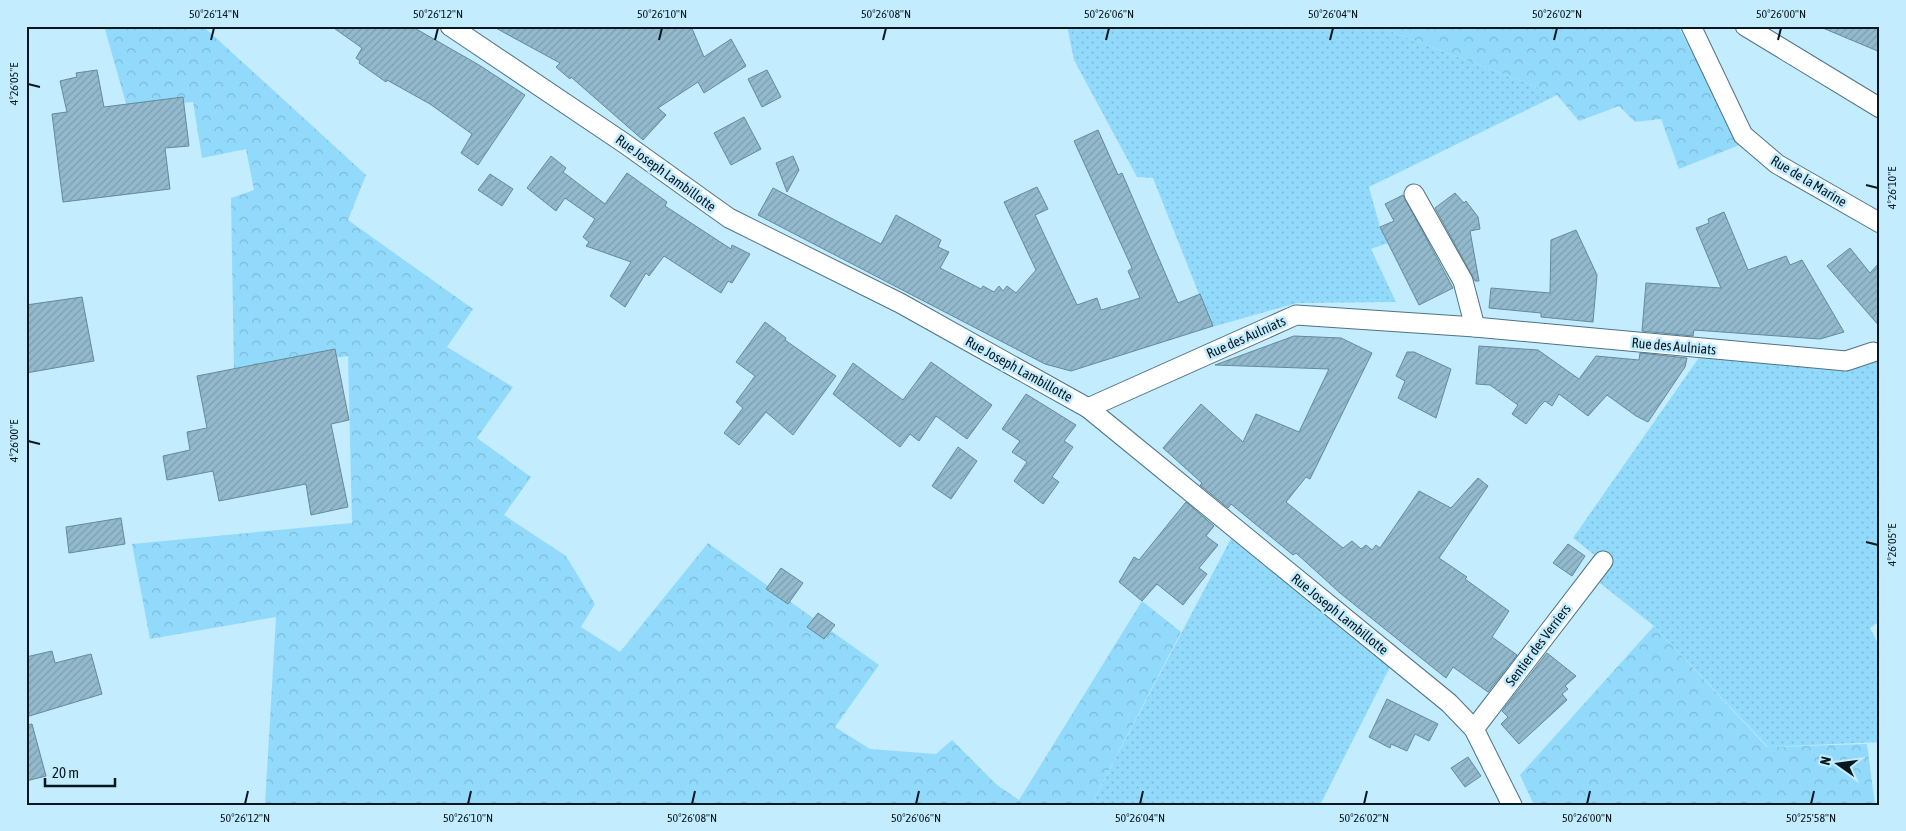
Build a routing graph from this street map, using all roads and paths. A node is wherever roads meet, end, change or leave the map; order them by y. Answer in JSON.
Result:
{"nodes":[{"id":1,"x":450,"y":26,"type":"edge"},
{"id":2,"x":1691,"y":26,"type":"edge"},
{"id":3,"x":1745,"y":26,"type":"edge"},
{"id":4,"x":1880,"y":108,"type":"edge"},
{"id":5,"x":1414,"y":194,"type":"dead end"},
{"id":6,"x":1880,"y":223,"type":"edge"},
{"id":7,"x":1475,"y":327,"type":"junction"},
{"id":8,"x":1878,"y":353,"type":"edge"},
{"id":9,"x":1088,"y":408,"type":"junction"},
{"id":10,"x":1602,"y":561,"type":"dead end"},
{"id":11,"x":1474,"y":729,"type":"junction"},
{"id":12,"x":1512,"y":805,"type":"edge"}],
"edges":[{"from":1,"to":9,"type":"street","name":"Rue Joseph Lambillotte"},
{"from":2,"to":6,"type":"street","name":"Rue de la Marine"},
{"from":3,"to":4,"type":"street"},
{"from":5,"to":7,"type":"street"},
{"from":7,"to":8,"type":"street","name":"Rue des Aulniats"},
{"from":7,"to":9,"type":"street","name":"Rue des Aulniats"},
{"from":9,"to":11,"type":"street","name":"Rue Joseph Lambillotte"},
{"from":10,"to":11,"type":"street","name":"Sentier des Verriers"},
{"from":11,"to":12,"type":"street","name":"Rue Joseph Lambillotte"}]}
